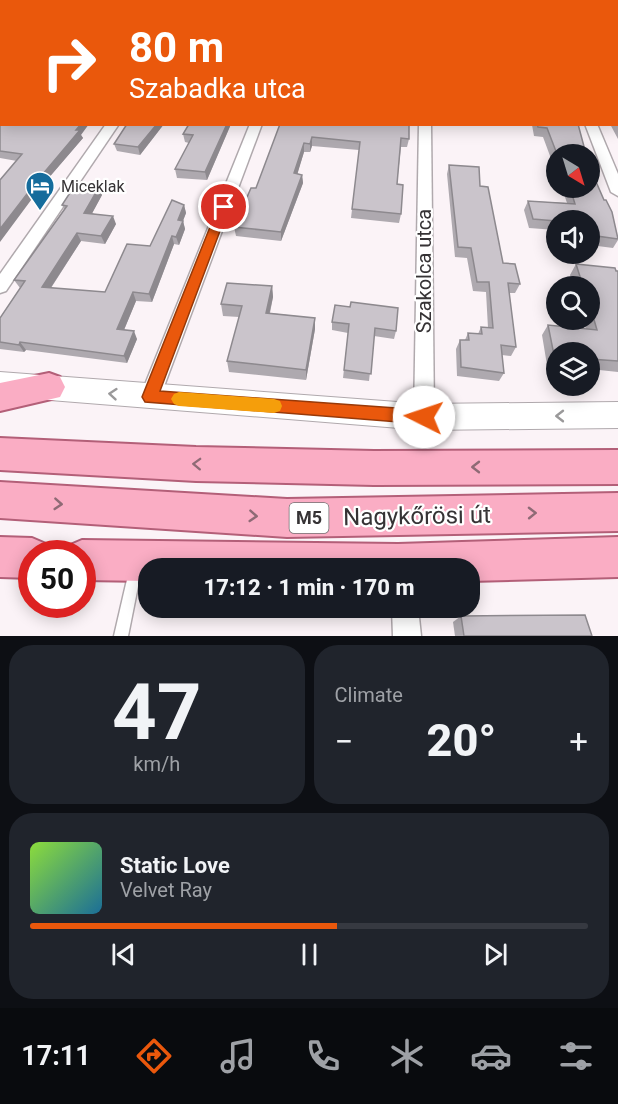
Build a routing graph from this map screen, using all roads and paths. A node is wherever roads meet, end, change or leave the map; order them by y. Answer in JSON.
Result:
{"nodes":[{"id":1,"x":112,"y":126,"type":"edge"},
{"id":2,"x":255,"y":126,"type":"edge"},
{"id":3,"x":425,"y":126,"type":"edge"},
{"id":4,"x":592,"y":126,"type":"edge"},
{"id":5,"x":618,"y":192,"type":"edge"},
{"id":6,"x":0,"y":287,"type":"edge"},
{"id":7,"x":0,"y":384,"type":"edge"},
{"id":8,"x":49,"y":387,"type":"junction"},
{"id":9,"x":0,"y":397,"type":"edge"},
{"id":10,"x":150,"y":397,"type":"junction"},
{"id":11,"x":618,"y":415,"type":"edge"},
{"id":12,"x":424,"y":417,"type":"junction"},
{"id":13,"x":0,"y":454,"type":"edge"},
{"id":14,"x":618,"y":467,"type":"edge"},
{"id":15,"x":0,"y":500,"type":"edge"},
{"id":16,"x":618,"y":512,"type":"edge"},
{"id":17,"x":0,"y":557,"type":"edge"},
{"id":18,"x":618,"y":557,"type":"edge"},
{"id":19,"x":18,"y":558,"type":"edge"},
{"id":20,"x":96,"y":561,"type":"edge"},
{"id":21,"x":136,"y":563,"type":"joint"},
{"id":22,"x":480,"y":563,"type":"edge"},
{"id":23,"x":406,"y":618,"type":"edge"},
{"id":24,"x":121,"y":636,"type":"edge"},
{"id":25,"x":407,"y":636,"type":"edge"}],
"edges":[{"from":1,"to":6,"type":"street"},
{"from":2,"to":10,"type":"street"},
{"from":3,"to":12,"type":"street","name":"Szakolca utca"},
{"from":4,"to":5,"type":"street"},
{"from":7,"to":8,"type":"main road"},
{"from":8,"to":9,"type":"main road"},
{"from":10,"to":8,"type":"main road","one_way":true},
{"from":10,"to":12,"type":"main road"},
{"from":11,"to":12,"type":"main road","one_way":true},
{"from":14,"to":13,"type":"main road","one_way":true},
{"from":15,"to":16,"type":"main road","name":"Nagykőrösi út","number":"M5","one_way":true},
{"from":17,"to":19,"type":"main road"},
{"from":18,"to":22,"type":"main road"},
{"from":20,"to":21,"type":"main road"},
{"from":21,"to":24,"type":"lane"},
{"from":23,"to":25,"type":"street"}]}
